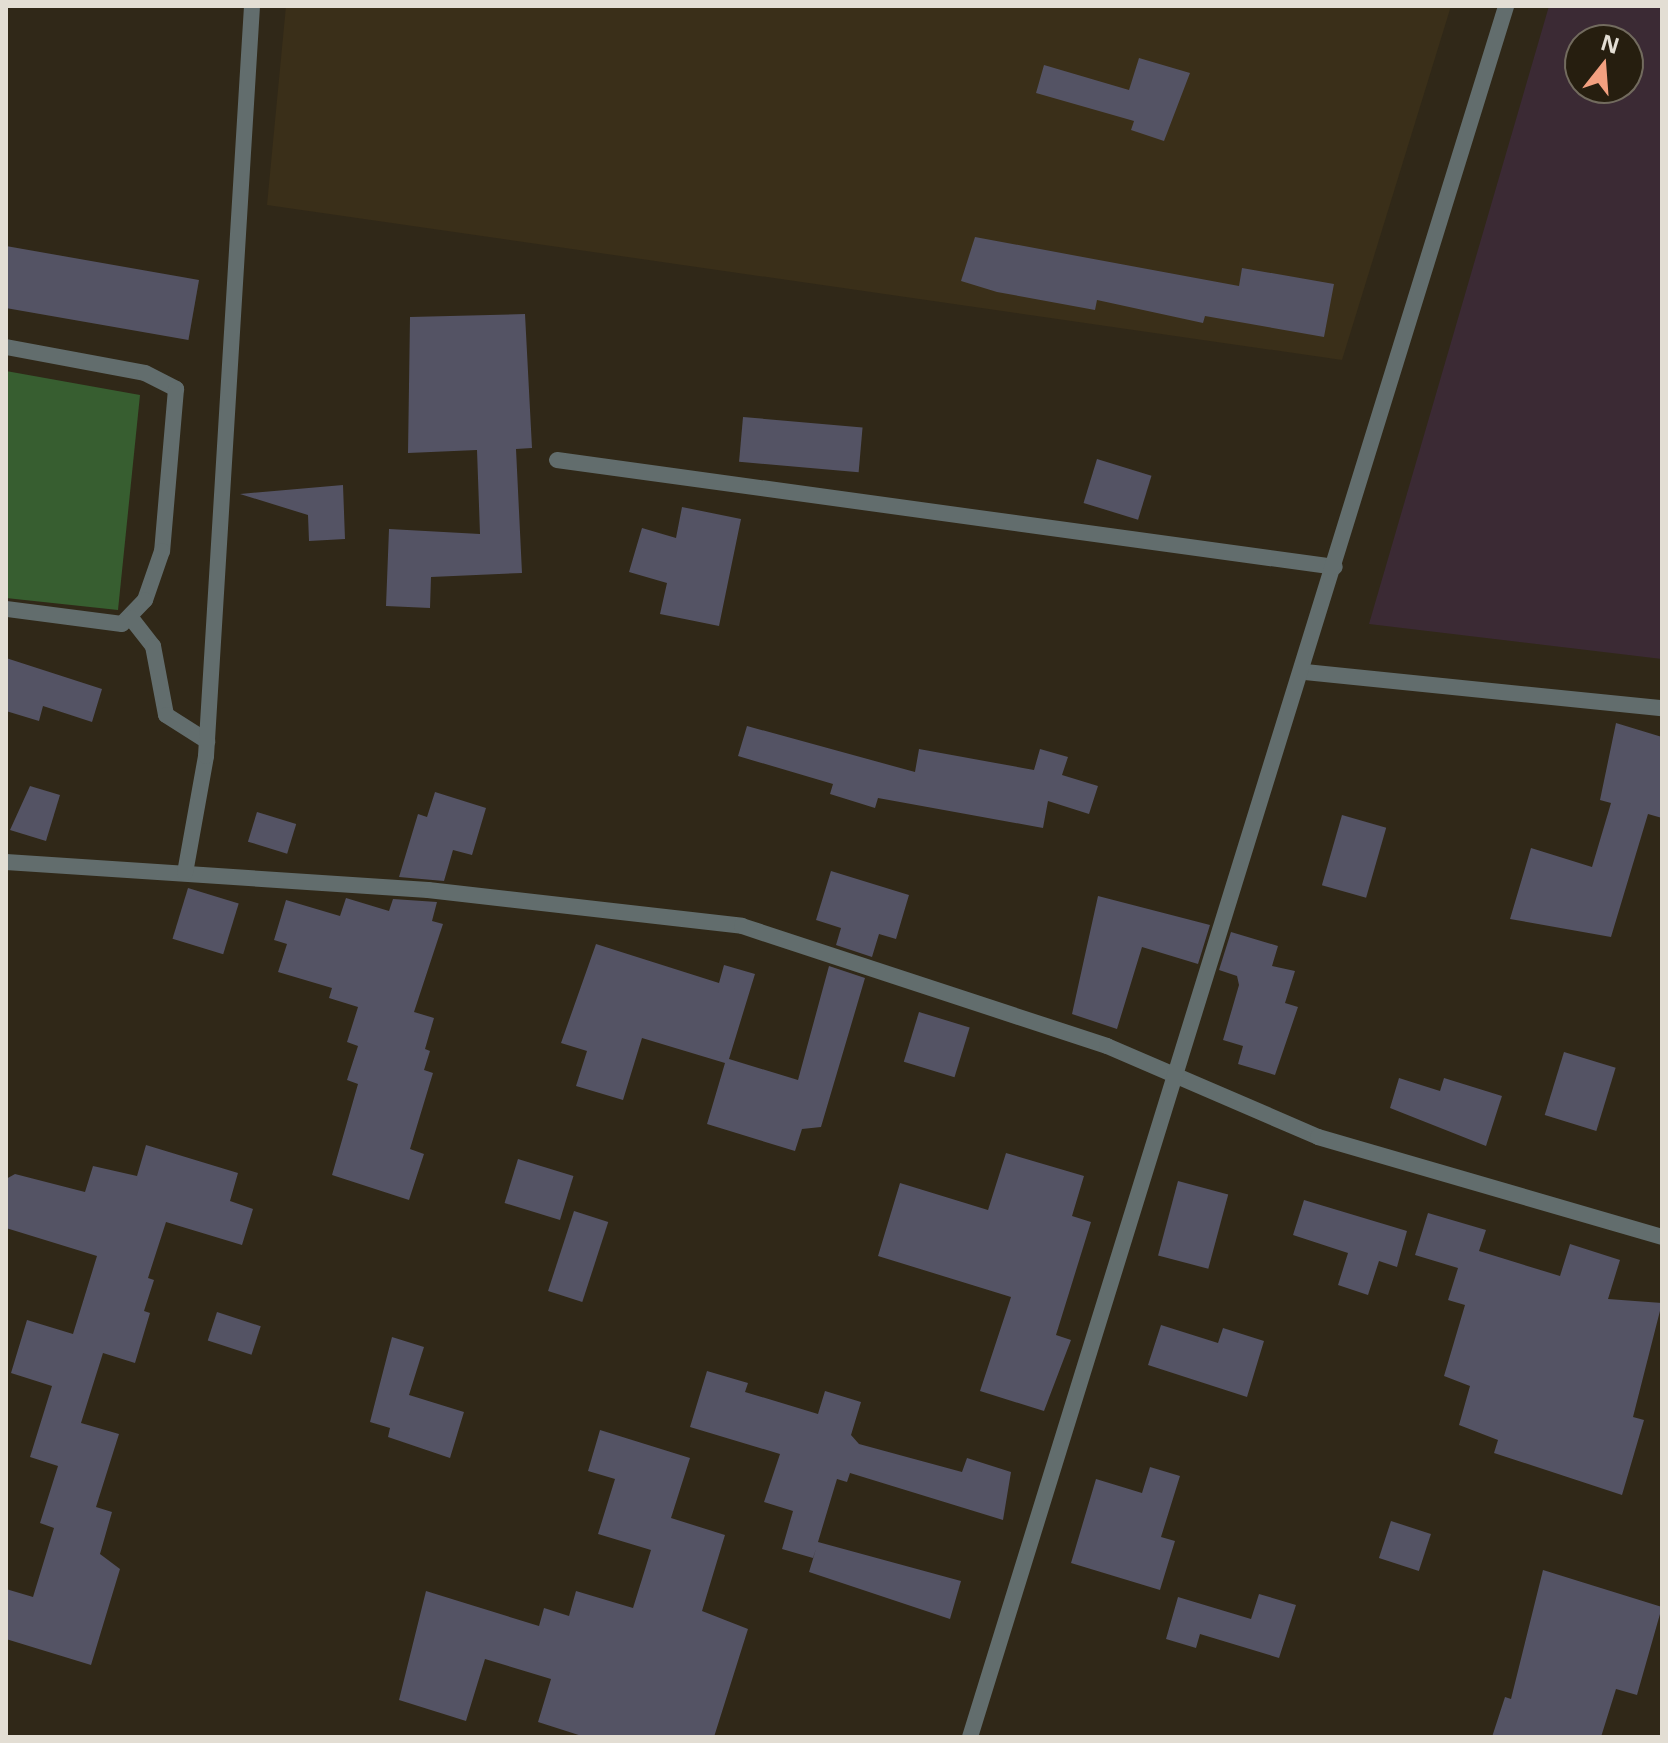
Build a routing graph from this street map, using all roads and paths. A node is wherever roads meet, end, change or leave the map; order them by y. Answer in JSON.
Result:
{"nodes":[{"id":1,"x":252,"y":6,"type":"edge"},
{"id":2,"x":1506,"y":6,"type":"edge"},
{"id":3,"x":6,"y":347,"type":"edge"},
{"id":4,"x":557,"y":460,"type":"dead end"},
{"id":5,"x":1335,"y":567,"type":"junction"},
{"id":6,"x":6,"y":609,"type":"edge"},
{"id":7,"x":131,"y":618,"type":"junction"},
{"id":8,"x":1305,"y":672,"type":"junction"},
{"id":9,"x":1662,"y":708,"type":"edge"},
{"id":10,"x":207,"y":741,"type":"junction"},
{"id":11,"x":6,"y":862,"type":"edge"},
{"id":12,"x":185,"y":873,"type":"junction"},
{"id":13,"x":1180,"y":1076,"type":"junction"},
{"id":14,"x":1662,"y":1237,"type":"edge"},
{"id":15,"x":970,"y":1737,"type":"edge"}],
"edges":[{"from":1,"to":10,"type":"street"},
{"from":2,"to":5,"type":"street"},
{"from":3,"to":7,"type":"street"},
{"from":4,"to":5,"type":"street"},
{"from":5,"to":8,"type":"street"},
{"from":6,"to":7,"type":"street"},
{"from":7,"to":10,"type":"street"},
{"from":8,"to":9,"type":"street"},
{"from":8,"to":13,"type":"street"},
{"from":10,"to":12,"type":"street"},
{"from":11,"to":12,"type":"street"},
{"from":12,"to":13,"type":"street"},
{"from":13,"to":14,"type":"street"},
{"from":13,"to":15,"type":"street"}]}
